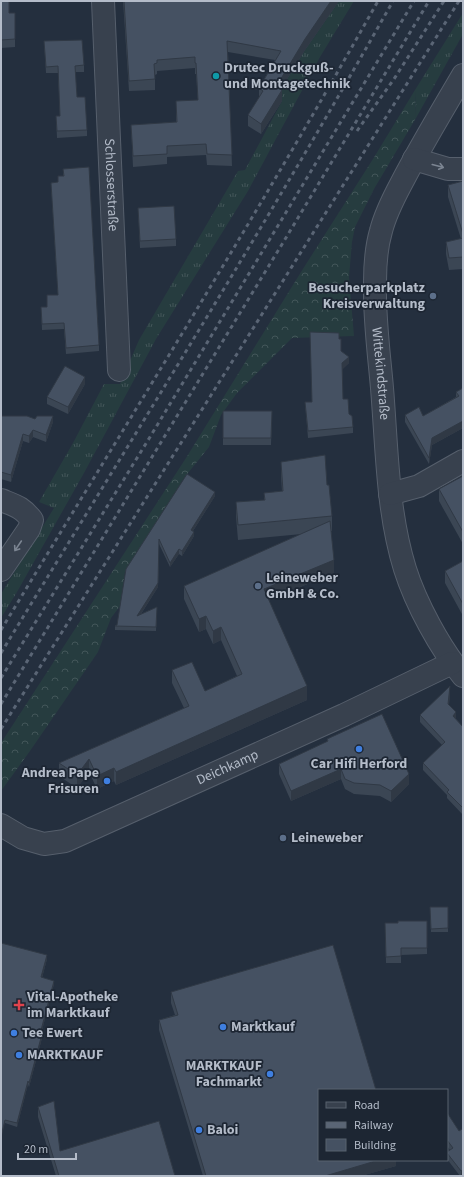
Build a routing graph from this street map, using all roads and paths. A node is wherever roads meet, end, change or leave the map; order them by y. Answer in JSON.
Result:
{"nodes":[{"id":1,"x":102,"y":1,"type":"edge"},
{"id":2,"x":463,"y":75,"type":"edge"},
{"id":3,"x":414,"y":159,"type":"junction"},
{"id":4,"x":463,"y":169,"type":"edge"},
{"id":5,"x":119,"y":370,"type":"dead end"},
{"id":6,"x":463,"y":461,"type":"edge"},
{"id":7,"x":390,"y":494,"type":"junction"},
{"id":8,"x":1,"y":500,"type":"edge"},
{"id":9,"x":1,"y":570,"type":"edge"},
{"id":10,"x":458,"y":670,"type":"edge"},
{"id":11,"x":1,"y":825,"type":"edge"}],
"edges":[{"from":1,"to":5,"type":"street","name":"Schlosserstraße"},
{"from":2,"to":3,"type":"street","name":"Wittekindstraße"},
{"from":3,"to":4,"type":"street","one_way":true},
{"from":3,"to":7,"type":"street","name":"Wittekindstraße"},
{"from":6,"to":7,"type":"street"},
{"from":7,"to":10,"type":"street","name":"Wittekindstraße"},
{"from":8,"to":9,"type":"street","one_way":true},
{"from":10,"to":11,"type":"street","name":"Deichkamp"}]}
